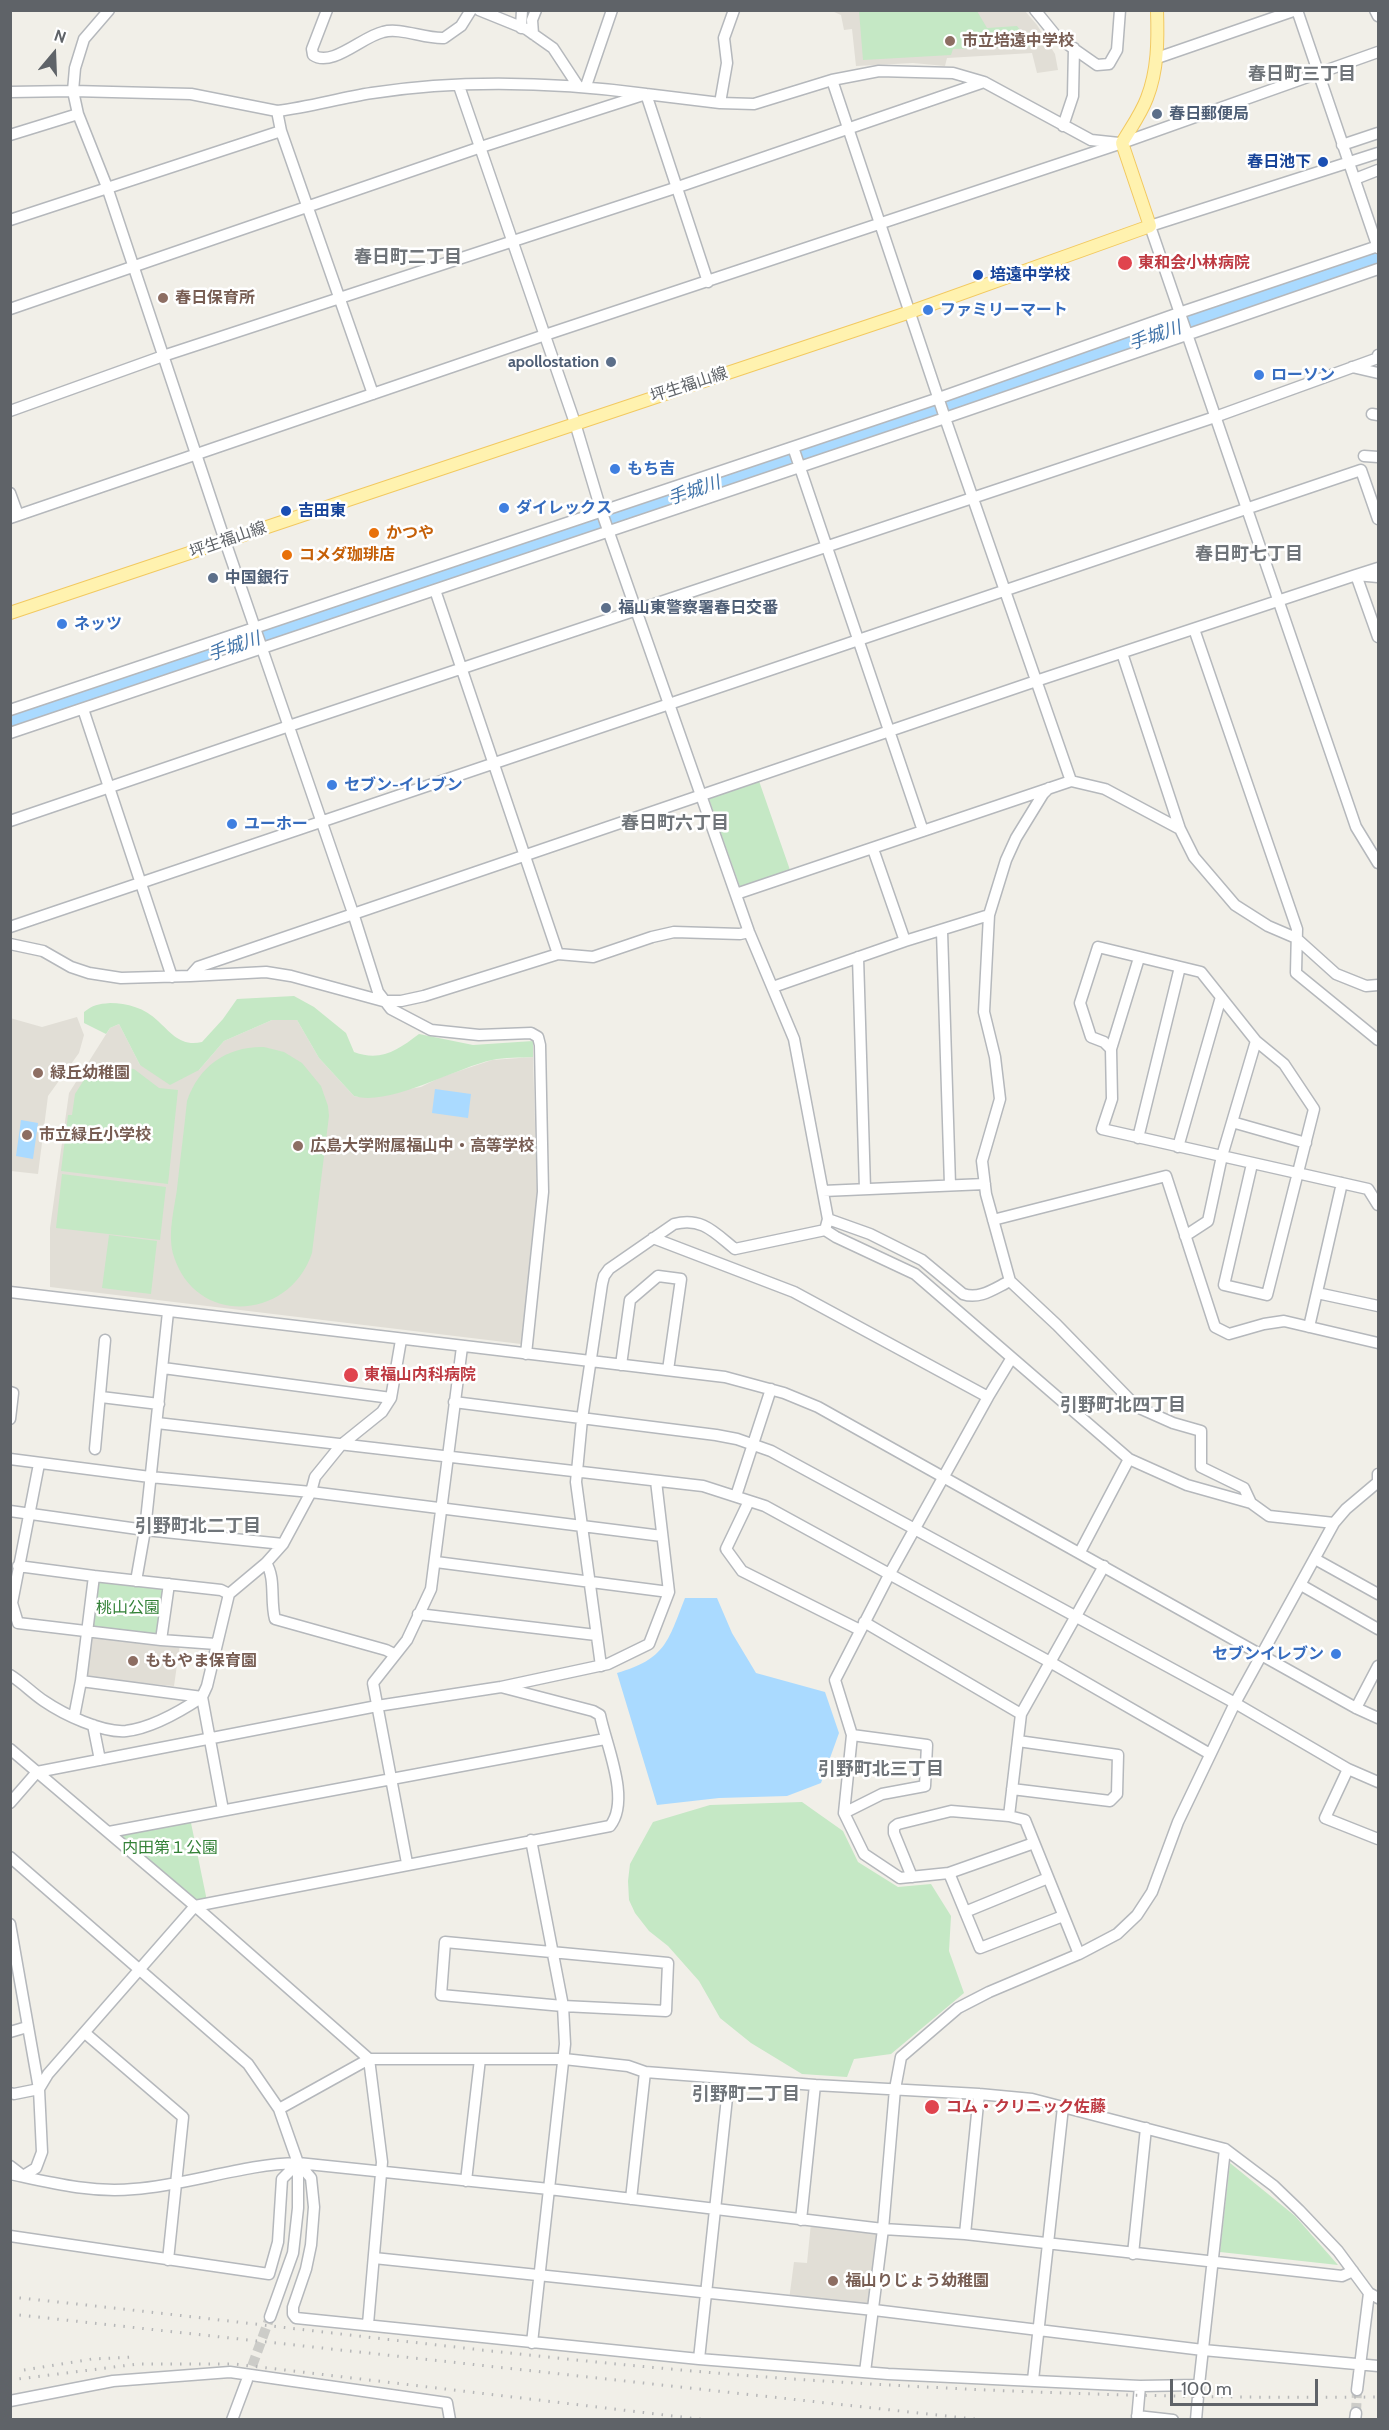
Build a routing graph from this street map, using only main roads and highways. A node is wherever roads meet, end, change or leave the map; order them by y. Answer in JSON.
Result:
{"nodes":[{"id":1,"x":1157,"y":10,"type":"edge"},
{"id":2,"x":10,"y":613,"type":"edge"}],
"edges":[{"from":1,"to":2,"type":"main road","name":"坪生福山線"}]}
